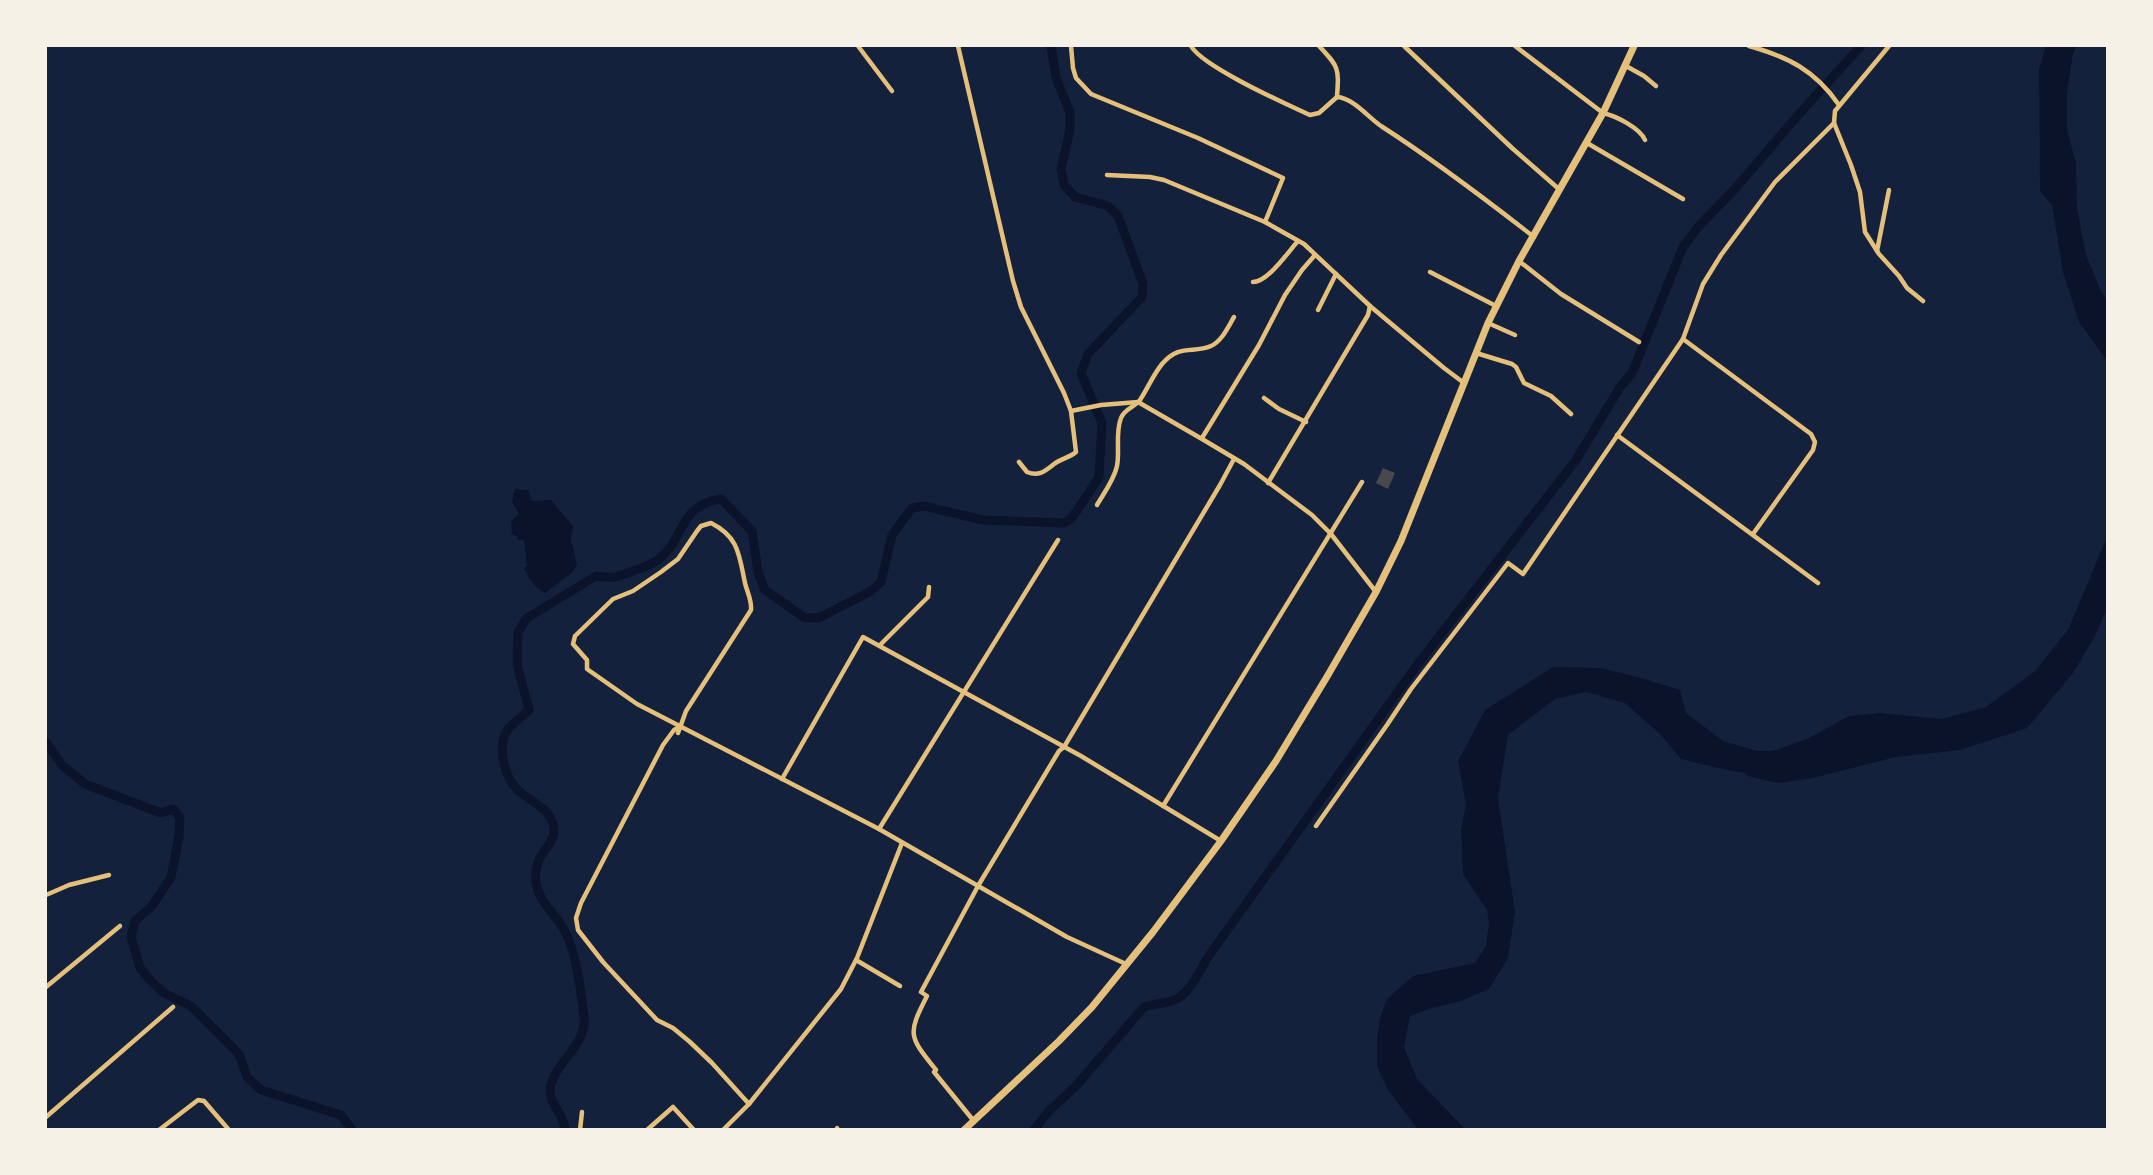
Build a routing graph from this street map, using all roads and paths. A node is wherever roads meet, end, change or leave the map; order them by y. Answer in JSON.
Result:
{"nodes":[{"id":1,"x":858,"y":46,"type":"edge"},
{"id":2,"x":958,"y":46,"type":"edge"},
{"id":3,"x":1071,"y":46,"type":"edge"},
{"id":4,"x":1191,"y":46,"type":"edge"},
{"id":5,"x":1319,"y":46,"type":"edge"},
{"id":6,"x":1404,"y":46,"type":"edge"},
{"id":7,"x":1515,"y":46,"type":"edge"},
{"id":8,"x":1634,"y":46,"type":"edge"},
{"id":9,"x":1749,"y":46,"type":"edge"},
{"id":10,"x":1889,"y":46,"type":"edge"},
{"id":11,"x":1625,"y":66,"type":"junction"},
{"id":12,"x":1656,"y":86,"type":"dead end"},
{"id":13,"x":892,"y":91,"type":"dead end"},
{"id":14,"x":1337,"y":97,"type":"junction"},
{"id":15,"x":1839,"y":105,"type":"junction"},
{"id":16,"x":1603,"y":113,"type":"junction"},
{"id":17,"x":1834,"y":123,"type":"junction"},
{"id":18,"x":1645,"y":140,"type":"dead end"},
{"id":19,"x":1587,"y":143,"type":"junction"},
{"id":20,"x":1108,"y":175,"type":"dead end"},
{"id":21,"x":1889,"y":190,"type":"dead end"},
{"id":22,"x":1560,"y":191,"type":"junction"},
{"id":23,"x":1683,"y":199,"type":"dead end"},
{"id":24,"x":1265,"y":222,"type":"junction"},
{"id":25,"x":1534,"y":237,"type":"junction"},
{"id":26,"x":1298,"y":241,"type":"junction"},
{"id":27,"x":1877,"y":251,"type":"junction"},
{"id":28,"x":1315,"y":255,"type":"junction"},
{"id":29,"x":1519,"y":261,"type":"junction"},
{"id":30,"x":1430,"y":272,"type":"dead end"},
{"id":31,"x":1336,"y":274,"type":"junction"},
{"id":32,"x":1253,"y":282,"type":"dead end"},
{"id":33,"x":1923,"y":301,"type":"dead end"},
{"id":34,"x":1370,"y":306,"type":"junction"},
{"id":35,"x":1497,"y":306,"type":"junction"},
{"id":36,"x":1318,"y":310,"type":"dead end"},
{"id":37,"x":1234,"y":317,"type":"dead end"},
{"id":38,"x":1488,"y":323,"type":"junction"},
{"id":39,"x":1516,"y":335,"type":"dead end"},
{"id":40,"x":1684,"y":339,"type":"junction"},
{"id":41,"x":1639,"y":342,"type":"dead end"},
{"id":42,"x":1476,"y":353,"type":"junction"},
{"id":43,"x":1464,"y":383,"type":"junction"},
{"id":44,"x":1264,"y":398,"type":"dead end"},
{"id":45,"x":1139,"y":402,"type":"junction"},
{"id":46,"x":1071,"y":411,"type":"junction"},
{"id":47,"x":1571,"y":414,"type":"dead end"},
{"id":48,"x":1306,"y":422,"type":"junction"},
{"id":49,"x":1617,"y":435,"type":"junction"},
{"id":50,"x":1202,"y":439,"type":"junction"},
{"id":51,"x":1234,"y":458,"type":"junction"},
{"id":52,"x":1019,"y":462,"type":"dead end"},
{"id":53,"x":1362,"y":482,"type":"dead end"},
{"id":54,"x":1269,"y":483,"type":"junction"},
{"id":55,"x":1097,"y":505,"type":"dead end"},
{"id":56,"x":1331,"y":534,"type":"junction"},
{"id":57,"x":1753,"y":534,"type":"junction"},
{"id":58,"x":1058,"y":540,"type":"dead end"},
{"id":59,"x":1818,"y":583,"type":"dead end"},
{"id":60,"x":929,"y":587,"type":"dead end"},
{"id":61,"x":1376,"y":592,"type":"junction"},
{"id":62,"x":880,"y":645,"type":"junction"},
{"id":63,"x":965,"y":693,"type":"junction"},
{"id":64,"x":681,"y":726,"type":"junction"},
{"id":65,"x":678,"y":733,"type":"dead end"},
{"id":66,"x":1064,"y":747,"type":"junction"},
{"id":67,"x":782,"y":779,"type":"junction"},
{"id":68,"x":1163,"y":806,"type":"junction"},
{"id":69,"x":1316,"y":826,"type":"dead end"},
{"id":70,"x":879,"y":829,"type":"junction"},
{"id":71,"x":1221,"y":841,"type":"junction"},
{"id":72,"x":902,"y":843,"type":"junction"},
{"id":73,"x":109,"y":875,"type":"dead end"},
{"id":74,"x":978,"y":886,"type":"junction"},
{"id":75,"x":46,"y":895,"type":"edge"},
{"id":76,"x":120,"y":926,"type":"dead end"},
{"id":77,"x":856,"y":960,"type":"junction"},
{"id":78,"x":1126,"y":965,"type":"junction"},
{"id":79,"x":900,"y":986,"type":"dead end"},
{"id":80,"x":46,"y":987,"type":"edge"},
{"id":81,"x":173,"y":1007,"type":"dead end"},
{"id":82,"x":749,"y":1104,"type":"junction"},
{"id":83,"x":582,"y":1112,"type":"dead end"},
{"id":84,"x":46,"y":1117,"type":"edge"},
{"id":85,"x":973,"y":1121,"type":"junction"},
{"id":86,"x":159,"y":1129,"type":"edge"},
{"id":87,"x":229,"y":1129,"type":"edge"},
{"id":88,"x":580,"y":1129,"type":"edge"},
{"id":89,"x":647,"y":1129,"type":"edge"},
{"id":90,"x":694,"y":1129,"type":"edge"},
{"id":91,"x":723,"y":1129,"type":"edge"},
{"id":92,"x":964,"y":1129,"type":"edge"}],
"edges":[{"from":1,"to":13,"type":"street"},
{"from":2,"to":46,"type":"street"},
{"from":3,"to":24,"type":"street"},
{"from":4,"to":14,"type":"street"},
{"from":5,"to":14,"type":"street"},
{"from":6,"to":22,"type":"street"},
{"from":7,"to":16,"type":"street"},
{"from":8,"to":11,"type":"main road"},
{"from":9,"to":15,"type":"street"},
{"from":10,"to":15,"type":"street"},
{"from":11,"to":12,"type":"street"},
{"from":11,"to":16,"type":"main road"},
{"from":14,"to":25,"type":"street"},
{"from":15,"to":17,"type":"street"},
{"from":16,"to":18,"type":"street"},
{"from":16,"to":19,"type":"main road"},
{"from":17,"to":27,"type":"street"},
{"from":17,"to":40,"type":"street"},
{"from":19,"to":22,"type":"main road"},
{"from":19,"to":23,"type":"street"},
{"from":20,"to":24,"type":"street"},
{"from":21,"to":27,"type":"street"},
{"from":22,"to":25,"type":"main road"},
{"from":24,"to":26,"type":"street"},
{"from":25,"to":29,"type":"main road"},
{"from":26,"to":28,"type":"street"},
{"from":26,"to":32,"type":"street"},
{"from":27,"to":33,"type":"street"},
{"from":28,"to":31,"type":"street"},
{"from":28,"to":50,"type":"street"},
{"from":29,"to":35,"type":"main road"},
{"from":29,"to":41,"type":"street"},
{"from":30,"to":35,"type":"street"},
{"from":31,"to":34,"type":"street"},
{"from":31,"to":36,"type":"street"},
{"from":34,"to":43,"type":"street"},
{"from":34,"to":48,"type":"street"},
{"from":35,"to":38,"type":"main road"},
{"from":37,"to":45,"type":"street"},
{"from":38,"to":39,"type":"street"},
{"from":38,"to":42,"type":"main road"},
{"from":40,"to":49,"type":"street"},
{"from":40,"to":57,"type":"street"},
{"from":42,"to":43,"type":"main road"},
{"from":42,"to":47,"type":"street"},
{"from":43,"to":61,"type":"main road"},
{"from":44,"to":48,"type":"street"},
{"from":45,"to":46,"type":"street"},
{"from":45,"to":50,"type":"street"},
{"from":45,"to":55,"type":"street"},
{"from":46,"to":52,"type":"street"},
{"from":48,"to":54,"type":"street"},
{"from":49,"to":57,"type":"street"},
{"from":49,"to":69,"type":"street"},
{"from":50,"to":51,"type":"street"},
{"from":51,"to":54,"type":"street"},
{"from":51,"to":66,"type":"street"},
{"from":53,"to":56,"type":"street"},
{"from":54,"to":56,"type":"street"},
{"from":56,"to":61,"type":"street"},
{"from":56,"to":68,"type":"street"},
{"from":57,"to":59,"type":"street"},
{"from":58,"to":63,"type":"street"},
{"from":60,"to":62,"type":"street"},
{"from":61,"to":71,"type":"main road"},
{"from":62,"to":63,"type":"street"},
{"from":62,"to":67,"type":"street"},
{"from":63,"to":66,"type":"street"},
{"from":63,"to":70,"type":"street"},
{"from":64,"to":64,"type":"street"},
{"from":64,"to":65,"type":"street"},
{"from":64,"to":67,"type":"street"},
{"from":64,"to":82,"type":"street"},
{"from":66,"to":68,"type":"street"},
{"from":66,"to":74,"type":"street"},
{"from":67,"to":70,"type":"street"},
{"from":68,"to":71,"type":"street"},
{"from":70,"to":72,"type":"street"},
{"from":71,"to":78,"type":"main road"},
{"from":72,"to":74,"type":"street"},
{"from":72,"to":77,"type":"street"},
{"from":73,"to":75,"type":"street"},
{"from":74,"to":78,"type":"street"},
{"from":74,"to":85,"type":"street"},
{"from":76,"to":80,"type":"street"},
{"from":77,"to":79,"type":"street"},
{"from":77,"to":82,"type":"street"},
{"from":78,"to":85,"type":"main road"},
{"from":81,"to":84,"type":"street"},
{"from":82,"to":91,"type":"street"},
{"from":83,"to":88,"type":"street"},
{"from":85,"to":92,"type":"main road"},
{"from":86,"to":87,"type":"street"},
{"from":89,"to":90,"type":"street"}]}
